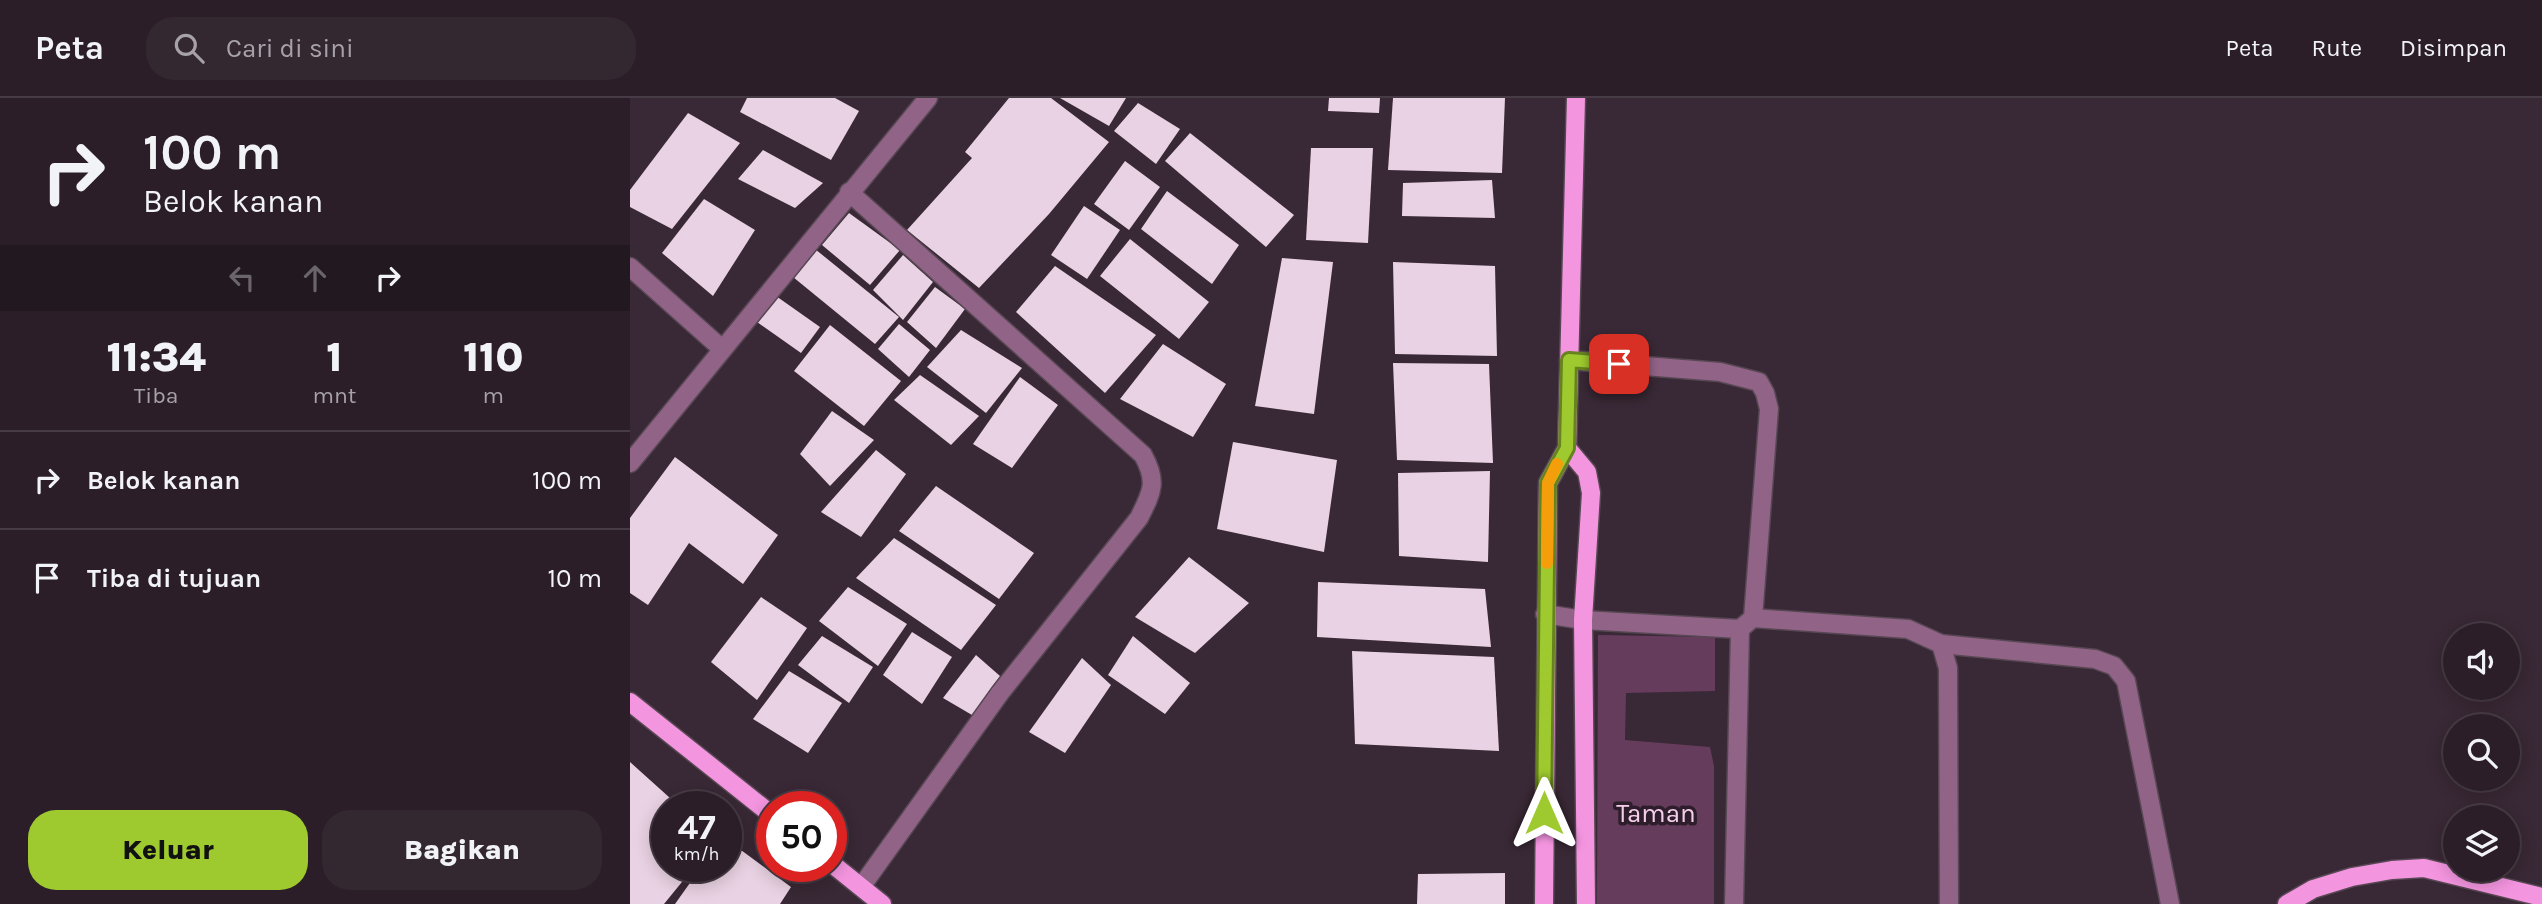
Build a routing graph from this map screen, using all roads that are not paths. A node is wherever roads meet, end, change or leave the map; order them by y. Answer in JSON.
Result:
{"nodes":[{"id":1,"x":928,"y":98,"type":"edge"},
{"id":2,"x":1576,"y":98,"type":"edge"},
{"id":3,"x":849,"y":192,"type":"junction"},
{"id":4,"x":630,"y":267,"type":"edge"},
{"id":5,"x":721,"y":348,"type":"junction"},
{"id":6,"x":1569,"y":360,"type":"junction"},
{"id":7,"x":1567,"y":448,"type":"junction"},
{"id":8,"x":630,"y":463,"type":"edge"},
{"id":9,"x":1545,"y":614,"type":"junction"},
{"id":10,"x":1583,"y":620,"type":"junction"},
{"id":11,"x":1747,"y":624,"type":"junction"},
{"id":12,"x":1941,"y":644,"type":"junction"},
{"id":13,"x":630,"y":702,"type":"edge"},
{"id":14,"x":756,"y":802,"type":"edge"},
{"id":15,"x":847,"y":875,"type":"edge"},
{"id":16,"x":862,"y":887,"type":"junction"},
{"id":17,"x":2542,"y":897,"type":"edge"},
{"id":18,"x":883,"y":904,"type":"edge"},
{"id":19,"x":1544,"y":904,"type":"edge"},
{"id":20,"x":1586,"y":904,"type":"edge"},
{"id":21,"x":1734,"y":904,"type":"edge"},
{"id":22,"x":1949,"y":904,"type":"edge"},
{"id":23,"x":2170,"y":904,"type":"edge"},
{"id":24,"x":2287,"y":904,"type":"edge"}],
"edges":[{"from":1,"to":3,"type":"street"},
{"from":2,"to":6,"type":"main road"},
{"from":3,"to":5,"type":"street"},
{"from":3,"to":16,"type":"street"},
{"from":4,"to":5,"type":"street"},
{"from":5,"to":8,"type":"street"},
{"from":6,"to":7,"type":"main road"},
{"from":6,"to":11,"type":"street"},
{"from":7,"to":9,"type":"main road"},
{"from":7,"to":10,"type":"main road"},
{"from":9,"to":10,"type":"street"},
{"from":9,"to":19,"type":"main road"},
{"from":10,"to":11,"type":"street"},
{"from":10,"to":20,"type":"main road"},
{"from":11,"to":12,"type":"street"},
{"from":11,"to":21,"type":"street"},
{"from":12,"to":22,"type":"street"},
{"from":12,"to":23,"type":"street"},
{"from":13,"to":14,"type":"main road"},
{"from":15,"to":16,"type":"main road"},
{"from":16,"to":18,"type":"main road"},
{"from":17,"to":24,"type":"main road"}]}
